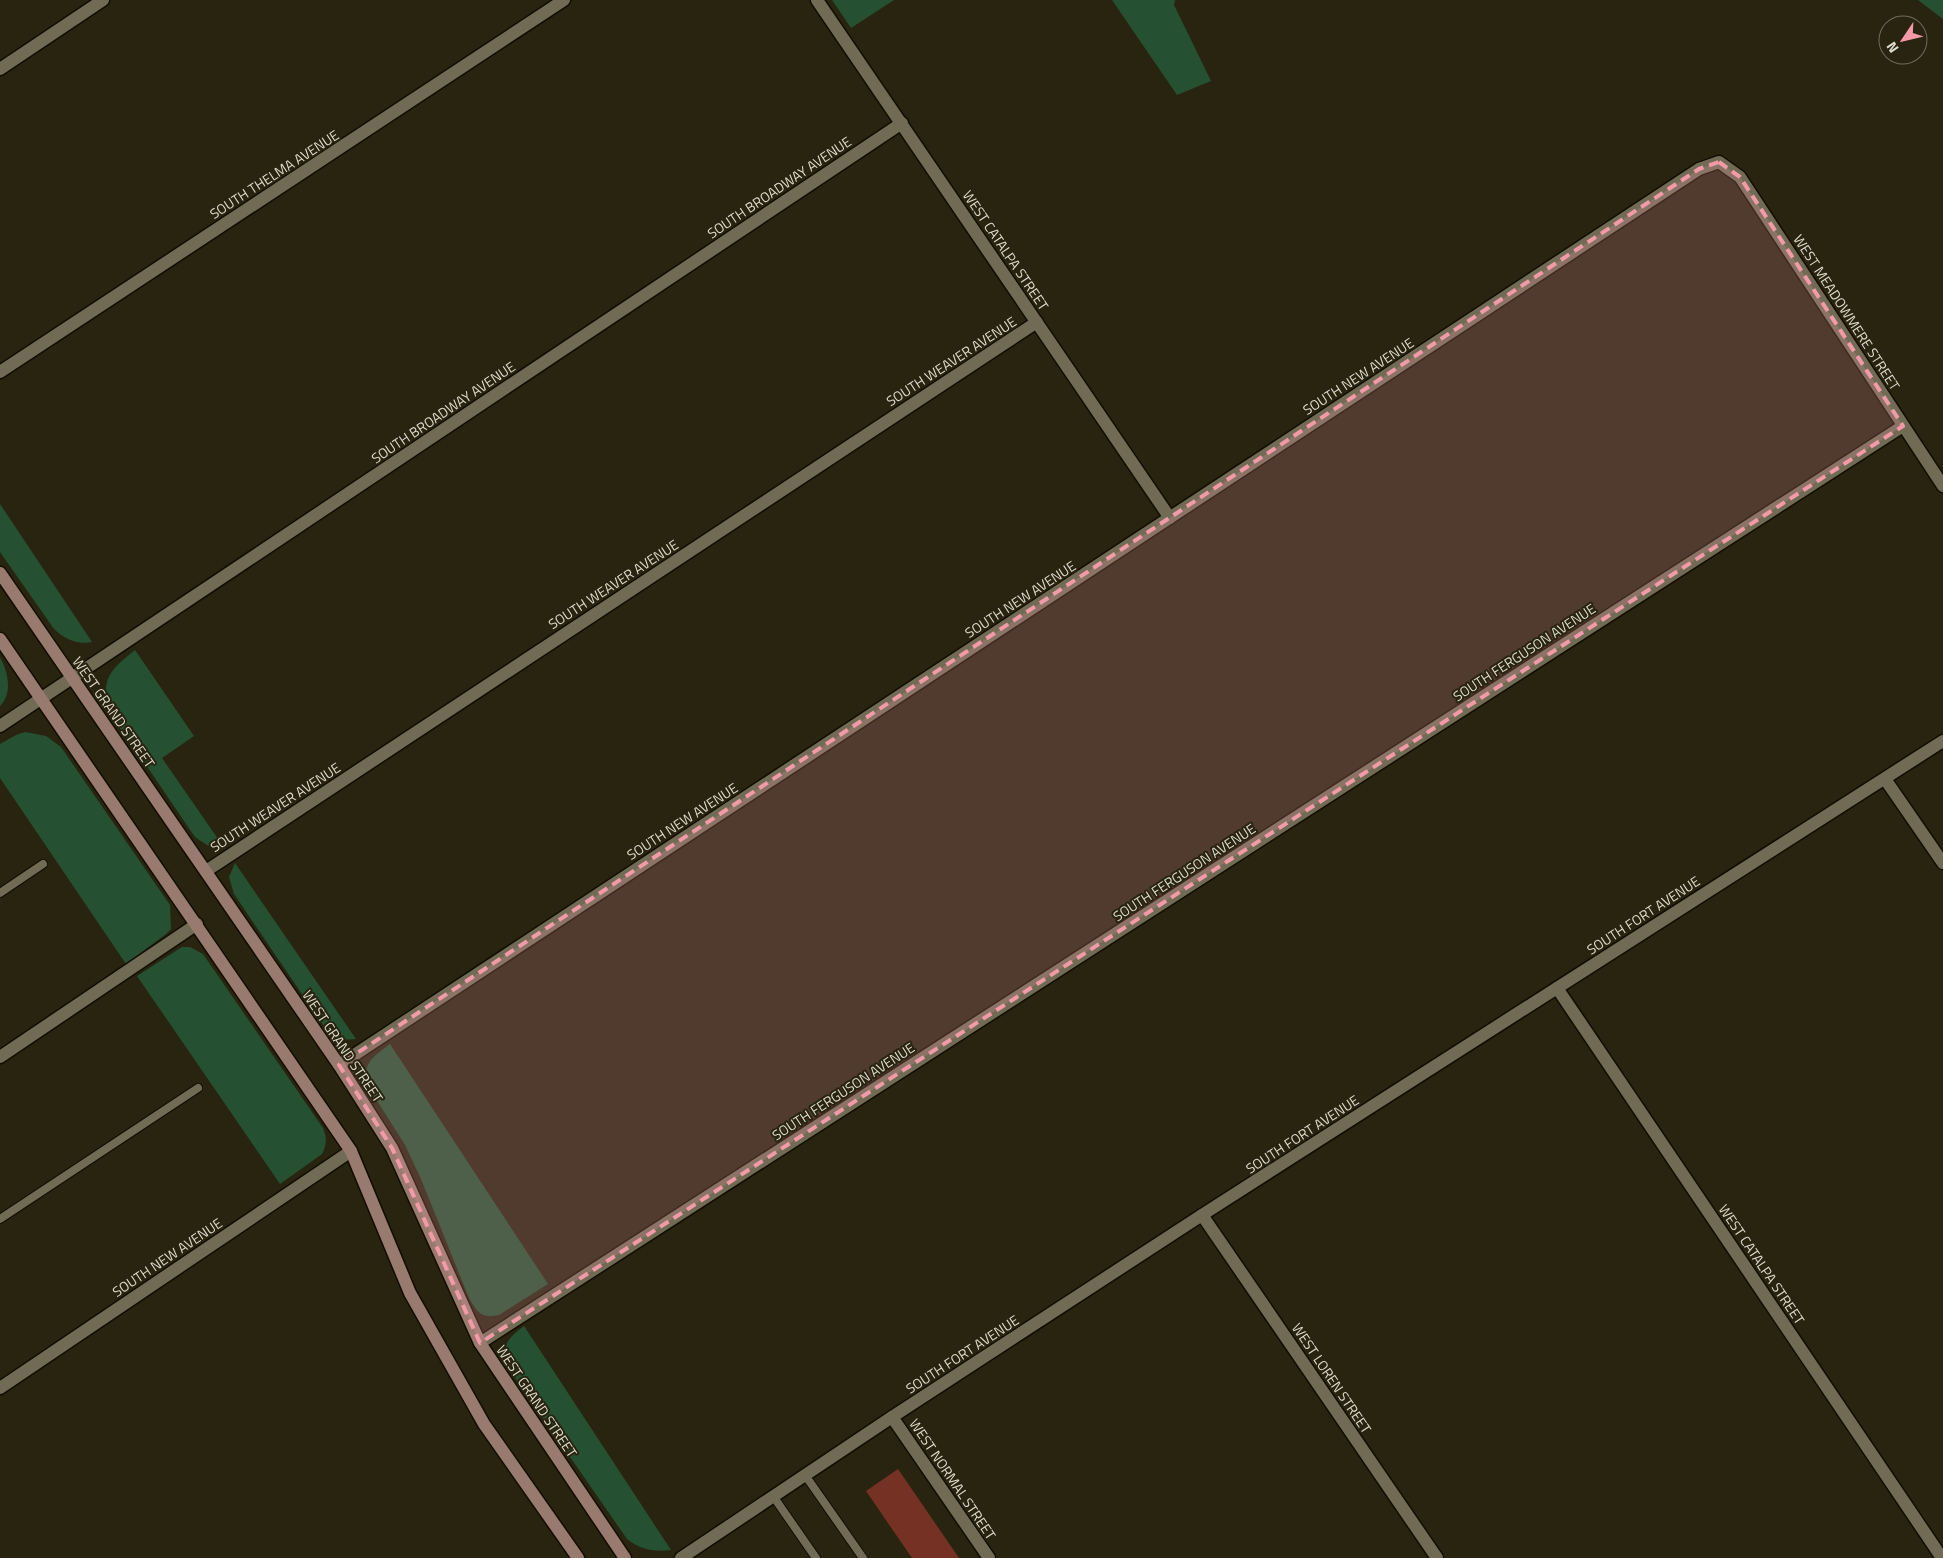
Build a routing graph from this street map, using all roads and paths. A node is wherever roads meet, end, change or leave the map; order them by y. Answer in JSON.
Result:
{"nodes":[{"id":1,"x":103,"y":0,"type":"edge"},
{"id":2,"x":564,"y":0,"type":"edge"},
{"id":3,"x":817,"y":0,"type":"edge"},
{"id":4,"x":0,"y":69,"type":"edge"},
{"id":5,"x":902,"y":123,"type":"junction"},
{"id":6,"x":1719,"y":162,"type":"joint"},
{"id":7,"x":1036,"y":322,"type":"junction"},
{"id":8,"x":0,"y":372,"type":"edge"},
{"id":9,"x":1903,"y":426,"type":"junction"},
{"id":10,"x":1943,"y":486,"type":"edge"},
{"id":11,"x":1170,"y":518,"type":"junction"},
{"id":12,"x":0,"y":573,"type":"edge"},
{"id":13,"x":0,"y":639,"type":"edge"},
{"id":14,"x":72,"y":678,"type":"junction"},
{"id":15,"x":41,"y":698,"type":"junction"},
{"id":16,"x":0,"y":726,"type":"edge"},
{"id":17,"x":1943,"y":741,"type":"edge"},
{"id":18,"x":1885,"y":778,"type":"junction"},
{"id":19,"x":1943,"y":863,"type":"edge"},
{"id":20,"x":42,"y":864,"type":"dead end"},
{"id":21,"x":206,"y":871,"type":"junction"},
{"id":22,"x":0,"y":893,"type":"edge"},
{"id":23,"x":197,"y":924,"type":"junction"},
{"id":24,"x":1557,"y":988,"type":"junction"},
{"id":25,"x":0,"y":1057,"type":"edge"},
{"id":26,"x":339,"y":1065,"type":"junction"},
{"id":27,"x":198,"y":1088,"type":"dead end"},
{"id":28,"x":351,"y":1151,"type":"junction"},
{"id":29,"x":1202,"y":1215,"type":"junction"},
{"id":30,"x":0,"y":1219,"type":"edge"},
{"id":31,"x":480,"y":1343,"type":"junction"},
{"id":32,"x":0,"y":1388,"type":"edge"},
{"id":33,"x":892,"y":1417,"type":"junction"},
{"id":34,"x":805,"y":1475,"type":"junction"},
{"id":35,"x":773,"y":1496,"type":"junction"},
{"id":36,"x":698,"y":1554,"type":"edge"},
{"id":37,"x":578,"y":1558,"type":"edge"},
{"id":38,"x":625,"y":1558,"type":"edge"},
{"id":39,"x":681,"y":1558,"type":"edge"},
{"id":40,"x":816,"y":1558,"type":"edge"},
{"id":41,"x":863,"y":1558,"type":"edge"},
{"id":42,"x":989,"y":1558,"type":"edge"},
{"id":43,"x":1437,"y":1558,"type":"edge"},
{"id":44,"x":1942,"y":1558,"type":"edge"}],
"edges":[{"from":1,"to":4,"type":"street"},
{"from":2,"to":8,"type":"street","name":"SOUTH THELMA AVENUE"},
{"from":3,"to":5,"type":"street","name":"WEST CATALPA STREET"},
{"from":5,"to":7,"type":"street","name":"WEST CATALPA STREET"},
{"from":5,"to":14,"type":"street","name":"SOUTH BROADWAY AVENUE"},
{"from":6,"to":9,"type":"street","name":"WEST MEADOWMERE STREET"},
{"from":6,"to":11,"type":"street","name":"SOUTH NEW AVENUE"},
{"from":7,"to":11,"type":"street","name":"WEST CATALPA STREET"},
{"from":7,"to":21,"type":"street","name":"SOUTH WEAVER AVENUE"},
{"from":9,"to":10,"type":"street","name":"WEST MEADOWMERE STREET"},
{"from":9,"to":31,"type":"street","name":"SOUTH FERGUSON AVENUE"},
{"from":11,"to":26,"type":"street","name":"SOUTH NEW AVENUE"},
{"from":12,"to":14,"type":"main road","name":"WEST GRAND STREET"},
{"from":13,"to":15,"type":"main road"},
{"from":14,"to":15,"type":"street","name":"SOUTH BROADWAY AVENUE"},
{"from":14,"to":21,"type":"main road","name":"WEST GRAND STREET"},
{"from":15,"to":16,"type":"street","name":"SOUTH BROADWAY AVENUE"},
{"from":15,"to":23,"type":"main road"},
{"from":17,"to":18,"type":"street","name":"SOUTH FORT AVENUE"},
{"from":18,"to":19,"type":"street"},
{"from":18,"to":24,"type":"street","name":"SOUTH FORT AVENUE"},
{"from":20,"to":22,"type":"lane"},
{"from":21,"to":26,"type":"main road","name":"WEST GRAND STREET"},
{"from":23,"to":25,"type":"street"},
{"from":23,"to":28,"type":"main road"},
{"from":24,"to":29,"type":"street","name":"SOUTH FORT AVENUE"},
{"from":24,"to":44,"type":"street","name":"WEST CATALPA STREET"},
{"from":26,"to":31,"type":"main road","name":"WEST GRAND STREET"},
{"from":27,"to":30,"type":"lane"},
{"from":28,"to":32,"type":"street","name":"SOUTH NEW AVENUE"},
{"from":28,"to":37,"type":"main road"},
{"from":29,"to":33,"type":"street","name":"SOUTH FORT AVENUE"},
{"from":29,"to":43,"type":"street","name":"WEST LOREN STREET"},
{"from":31,"to":38,"type":"main road","name":"WEST GRAND STREET"},
{"from":33,"to":34,"type":"street","name":"SOUTH FORT AVENUE"},
{"from":33,"to":42,"type":"street","name":"WEST NORMAL STREET"},
{"from":34,"to":35,"type":"street","name":"SOUTH FORT AVENUE"},
{"from":34,"to":41,"type":"lane"},
{"from":35,"to":36,"type":"street","name":"SOUTH FORT AVENUE"},
{"from":35,"to":40,"type":"lane"},
{"from":36,"to":39,"type":"street","name":"SOUTH FORT AVENUE"}]}
